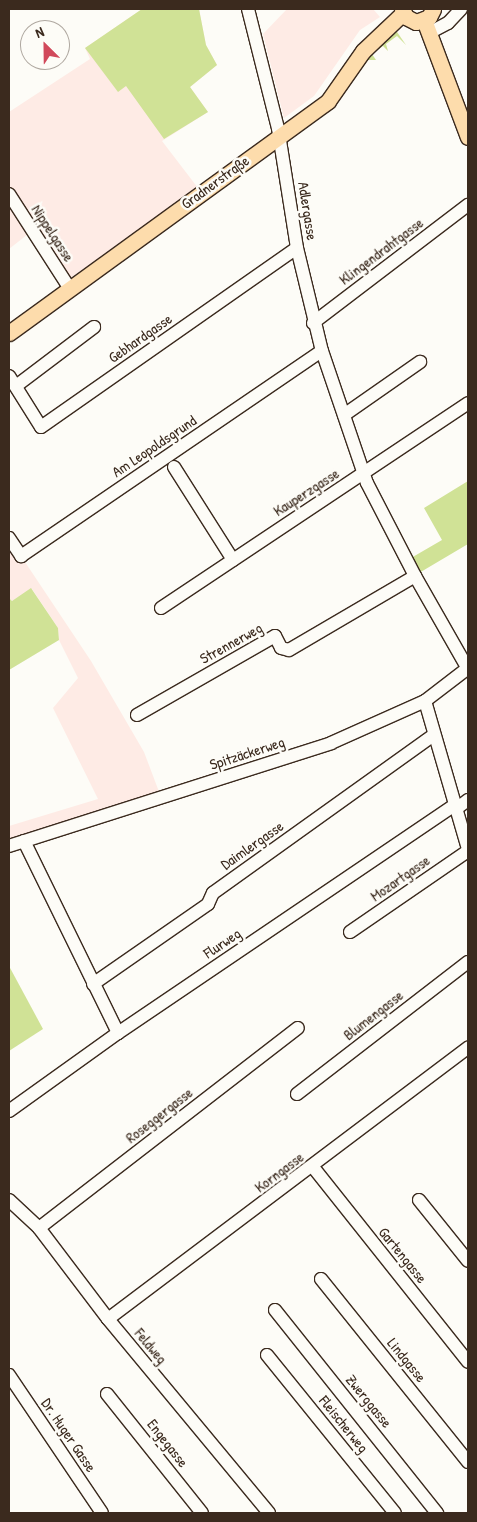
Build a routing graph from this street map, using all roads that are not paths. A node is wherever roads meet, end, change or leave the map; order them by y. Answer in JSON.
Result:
{"nodes":[{"id":1,"x":248,"y":9,"type":"edge"},
{"id":2,"x":461,"y":9,"type":"edge"},
{"id":3,"x":402,"y":11,"type":"edge"},
{"id":4,"x":429,"y":21,"type":"edge"},
{"id":5,"x":280,"y":136,"type":"junction"},
{"id":6,"x":468,"y":137,"type":"edge"},
{"id":7,"x":9,"y":194,"type":"edge"},
{"id":8,"x":468,"y":205,"type":"edge"},
{"id":9,"x":297,"y":248,"type":"junction"},
{"id":10,"x":70,"y":289,"type":"junction"},
{"id":11,"x":313,"y":323,"type":"junction"},
{"id":12,"x":94,"y":327,"type":"dead end"},
{"id":13,"x":9,"y":333,"type":"edge"},
{"id":14,"x":322,"y":351,"type":"junction"},
{"id":15,"x":420,"y":362,"type":"dead end"},
{"id":16,"x":12,"y":381,"type":"edge"},
{"id":17,"x":468,"y":404,"type":"edge"},
{"id":18,"x":344,"y":415,"type":"junction"},
{"id":19,"x":174,"y":467,"type":"dead end"},
{"id":20,"x":364,"y":473,"type":"junction"},
{"id":21,"x":9,"y":538,"type":"edge"},
{"id":22,"x":233,"y":560,"type":"junction"},
{"id":23,"x":415,"y":576,"type":"junction"},
{"id":24,"x":161,"y":608,"type":"dead end"},
{"id":25,"x":468,"y":669,"type":"edge"},
{"id":26,"x":425,"y":701,"type":"junction"},
{"id":27,"x":137,"y":715,"type":"dead end"},
{"id":28,"x":434,"y":735,"type":"junction"},
{"id":29,"x":468,"y":800,"type":"edge"},
{"id":30,"x":455,"y":807,"type":"junction"},
{"id":31,"x":24,"y":842,"type":"junction"},
{"id":32,"x":468,"y":844,"type":"edge"},
{"id":33,"x":9,"y":846,"type":"edge"},
{"id":34,"x":350,"y":932,"type":"dead end"},
{"id":35,"x":468,"y":962,"type":"edge"},
{"id":36,"x":93,"y":984,"type":"junction"},
{"id":37,"x":298,"y":1028,"type":"dead end"},
{"id":38,"x":118,"y":1033,"type":"junction"},
{"id":39,"x":468,"y":1048,"type":"edge"},
{"id":40,"x":297,"y":1094,"type":"dead end"},
{"id":41,"x":9,"y":1111,"type":"edge"},
{"id":42,"x":313,"y":1167,"type":"junction"},
{"id":43,"x":9,"y":1200,"type":"edge"},
{"id":44,"x":419,"y":1200,"type":"dead end"},
{"id":45,"x":39,"y":1228,"type":"junction"},
{"id":46,"x":468,"y":1261,"type":"edge"},
{"id":47,"x":321,"y":1279,"type":"dead end"},
{"id":48,"x":275,"y":1310,"type":"dead end"},
{"id":49,"x":108,"y":1319,"type":"junction"},
{"id":50,"x":268,"y":1354,"type":"dead end"},
{"id":51,"x":468,"y":1362,"type":"edge"},
{"id":52,"x":9,"y":1375,"type":"edge"},
{"id":53,"x":107,"y":1394,"type":"dead end"},
{"id":54,"x":468,"y":1462,"type":"edge"},
{"id":55,"x":102,"y":1513,"type":"edge"},
{"id":56,"x":202,"y":1513,"type":"edge"},
{"id":57,"x":269,"y":1513,"type":"edge"},
{"id":58,"x":394,"y":1513,"type":"edge"},
{"id":59,"x":437,"y":1513,"type":"edge"}],
"edges":[{"from":1,"to":5,"type":"street","name":"Adlergasse"},
{"from":2,"to":4,"type":"street"},
{"from":3,"to":4,"type":"main road"},
{"from":3,"to":5,"type":"main road","name":"Gradnerstraße"},
{"from":4,"to":6,"type":"main road"},
{"from":5,"to":9,"type":"street","name":"Adlergasse"},
{"from":5,"to":10,"type":"main road","name":"Gradnerstraße"},
{"from":7,"to":10,"type":"street","name":"Nippelgasse"},
{"from":8,"to":11,"type":"street","name":"Klingendrahtgasse"},
{"from":9,"to":11,"type":"street","name":"Adlergasse"},
{"from":9,"to":16,"type":"street","name":"Gebhardgasse"},
{"from":10,"to":13,"type":"main road","name":"Gradnerstraße"},
{"from":11,"to":14,"type":"street","name":"Adlergasse"},
{"from":12,"to":16,"type":"street","name":"Gebhardgasse"},
{"from":14,"to":18,"type":"street","name":"Adlergasse"},
{"from":14,"to":21,"type":"street","name":"Am Leopoldsgrund"},
{"from":15,"to":18,"type":"street"},
{"from":17,"to":20,"type":"street","name":"Kauperzgasse"},
{"from":18,"to":20,"type":"street","name":"Adlergasse"},
{"from":19,"to":22,"type":"street"},
{"from":20,"to":22,"type":"street","name":"Kauperzgasse"},
{"from":20,"to":23,"type":"street","name":"Adlergasse"},
{"from":22,"to":24,"type":"street","name":"Kauperzgasse"},
{"from":23,"to":25,"type":"street","name":"Adlergasse"},
{"from":23,"to":27,"type":"street","name":"Strennerweg"},
{"from":25,"to":26,"type":"street","name":"Spitzäckerweg"},
{"from":26,"to":28,"type":"street"},
{"from":26,"to":31,"type":"street","name":"Spitzäckerweg"},
{"from":28,"to":30,"type":"street"},
{"from":28,"to":36,"type":"street","name":"Daimlergasse"},
{"from":29,"to":30,"type":"street","name":"Flurweg"},
{"from":30,"to":32,"type":"street"},
{"from":30,"to":38,"type":"street","name":"Flurweg"},
{"from":31,"to":33,"type":"street","name":"Spitzäckerweg"},
{"from":31,"to":36,"type":"street"},
{"from":32,"to":34,"type":"street","name":"Mozartgasse"},
{"from":35,"to":40,"type":"street","name":"Blumengasse"},
{"from":36,"to":38,"type":"street"},
{"from":37,"to":45,"type":"street","name":"Roseggergasse"},
{"from":38,"to":41,"type":"street","name":"Flurweg"},
{"from":39,"to":42,"type":"street","name":"Korngasse"},
{"from":42,"to":49,"type":"street","name":"Korngasse"},
{"from":42,"to":51,"type":"street","name":"Gartengasse"},
{"from":43,"to":45,"type":"street","name":"Feldweg"},
{"from":44,"to":46,"type":"street"},
{"from":45,"to":49,"type":"street","name":"Feldweg"},
{"from":47,"to":54,"type":"street","name":"Lindgasse"},
{"from":48,"to":59,"type":"street","name":"Zwerggasse"},
{"from":49,"to":57,"type":"street","name":"Feldweg"},
{"from":50,"to":58,"type":"street","name":"Fleischerweg"},
{"from":52,"to":55,"type":"street","name":"Dr. Huger Gasse"},
{"from":53,"to":56,"type":"street","name":"Engegasse"}]}
